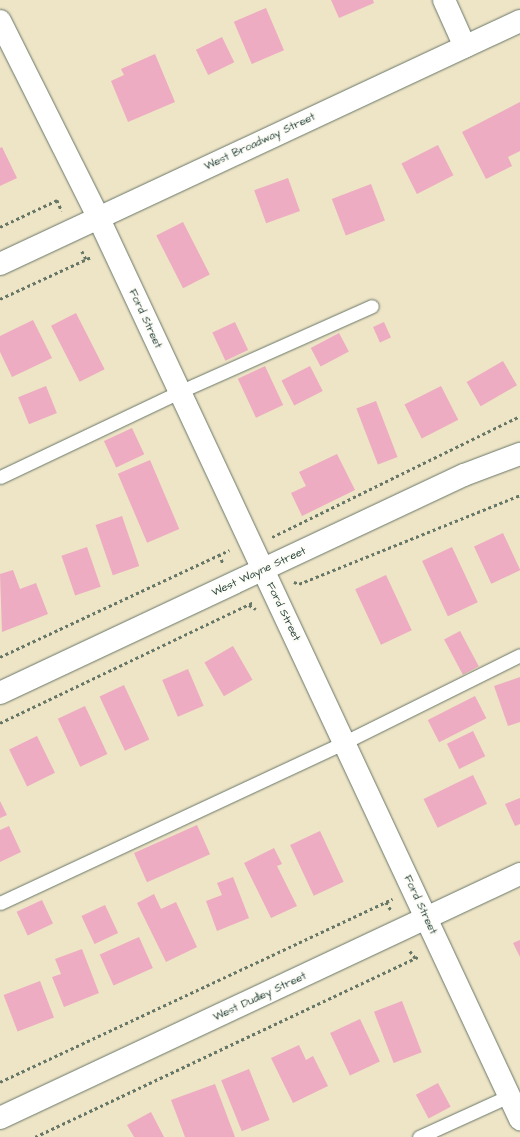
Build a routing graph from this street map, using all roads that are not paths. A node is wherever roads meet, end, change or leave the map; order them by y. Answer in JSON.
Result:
{"nodes":[{"id":1,"x":444,"y":0,"type":"edge"},
{"id":2,"x":0,"y":21,"type":"edge"},
{"id":3,"x":520,"y":21,"type":"edge"},
{"id":4,"x":465,"y":46,"type":"junction"},
{"id":5,"x":99,"y":219,"type":"junction"},
{"id":6,"x":0,"y":264,"type":"edge"},
{"id":7,"x":372,"y":306,"type":"dead end"},
{"id":8,"x":179,"y":392,"type":"junction"},
{"id":9,"x":520,"y":454,"type":"edge"},
{"id":10,"x":0,"y":477,"type":"edge"},
{"id":11,"x":263,"y":570,"type":"junction"},
{"id":12,"x":520,"y":655,"type":"edge"},
{"id":13,"x":0,"y":693,"type":"edge"},
{"id":14,"x":345,"y":742,"type":"junction"},
{"id":15,"x":520,"y":874,"type":"edge"},
{"id":16,"x":0,"y":903,"type":"edge"},
{"id":17,"x":426,"y":919,"type":"junction"},
{"id":18,"x":509,"y":1096,"type":"junction"},
{"id":19,"x":0,"y":1118,"type":"edge"},
{"id":20,"x":520,"y":1118,"type":"edge"},
{"id":21,"x":419,"y":1137,"type":"edge"}],
"edges":[{"from":1,"to":4,"type":"street"},
{"from":2,"to":5,"type":"street","name":"Ford Street"},
{"from":3,"to":4,"type":"street","name":"West Broadway Street"},
{"from":4,"to":5,"type":"street","name":"West Broadway Street"},
{"from":5,"to":6,"type":"street","name":"West Broadway Street"},
{"from":5,"to":8,"type":"street","name":"Ford Street"},
{"from":7,"to":8,"type":"lane"},
{"from":8,"to":10,"type":"lane"},
{"from":8,"to":11,"type":"street","name":"Ford Street"},
{"from":9,"to":11,"type":"street","name":"West Wayne Street"},
{"from":11,"to":13,"type":"street","name":"West Wayne Street"},
{"from":11,"to":14,"type":"street","name":"Ford Street"},
{"from":12,"to":14,"type":"lane"},
{"from":14,"to":16,"type":"lane"},
{"from":14,"to":17,"type":"street","name":"Ford Street"},
{"from":15,"to":17,"type":"street","name":"West Dudley Street"},
{"from":17,"to":18,"type":"street","name":"Ford Street"},
{"from":17,"to":19,"type":"street","name":"West Dudley Street"},
{"from":18,"to":20,"type":"street","name":"Ford Street"},
{"from":18,"to":21,"type":"lane"}]}
